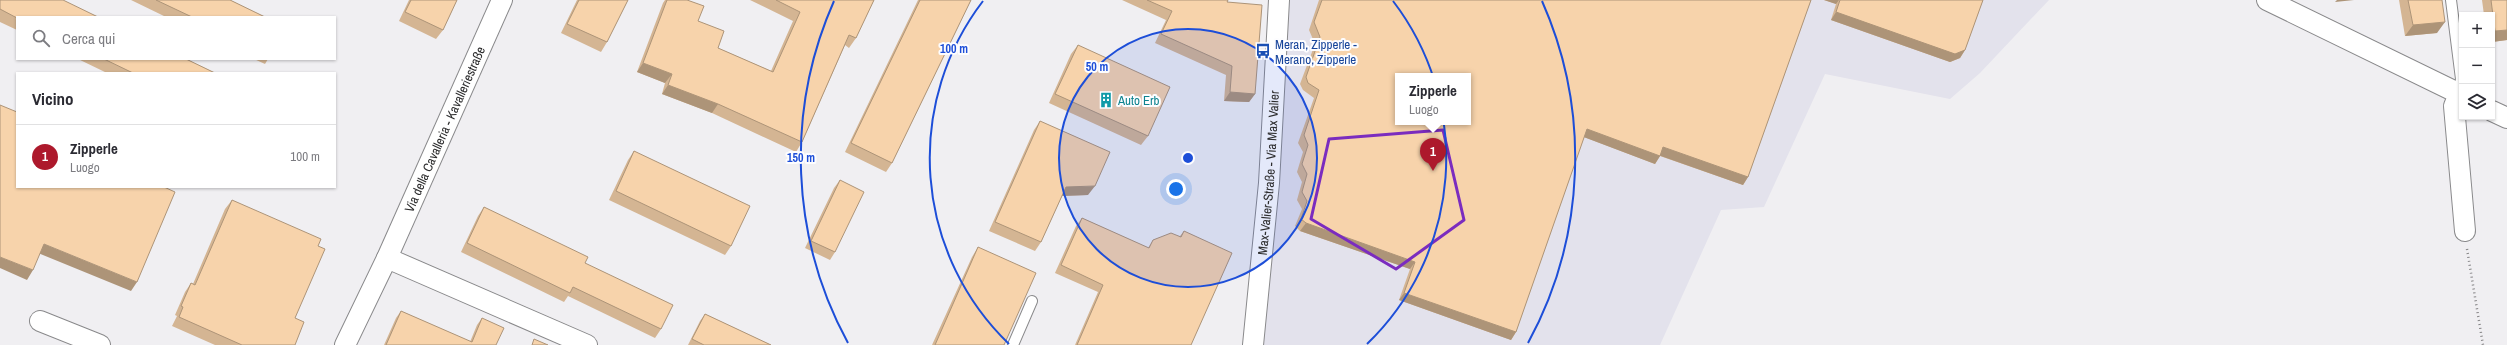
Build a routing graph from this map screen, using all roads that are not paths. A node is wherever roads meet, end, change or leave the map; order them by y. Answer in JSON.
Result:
{"nodes":[{"id":1,"x":502,"y":0,"type":"edge"},
{"id":2,"x":1279,"y":0,"type":"edge"},
{"id":3,"x":2267,"y":0,"type":"edge"},
{"id":4,"x":2451,"y":0,"type":"edge"},
{"id":5,"x":2461,"y":84,"type":"edge"},
{"id":6,"x":2459,"y":94,"type":"edge"},
{"id":7,"x":2459,"y":98,"type":"edge"},
{"id":8,"x":2495,"y":112,"type":"edge"},
{"id":9,"x":2507,"y":118,"type":"edge"},
{"id":10,"x":2465,"y":231,"type":"road end"},
{"id":11,"x":387,"y":258,"type":"junction"},
{"id":12,"x":1032,"y":301,"type":"dead end"},
{"id":13,"x":40,"y":321,"type":"dead end"},
{"id":14,"x":100,"y":345,"type":"edge"},
{"id":15,"x":346,"y":345,"type":"edge"},
{"id":16,"x":587,"y":345,"type":"edge"},
{"id":17,"x":1014,"y":345,"type":"edge"},
{"id":18,"x":1253,"y":345,"type":"edge"}],
"edges":[{"from":1,"to":11,"type":"street","name":"Via della Cavalleria - Kavalleriestraße"},
{"from":2,"to":18,"type":"street","name":"Max-Valier-Straße - Via Max Valier"},
{"from":3,"to":6,"type":"street"},
{"from":4,"to":5,"type":"lane"},
{"from":7,"to":10,"type":"street"},
{"from":8,"to":9,"type":"street"},
{"from":11,"to":15,"type":"street","name":"Via della Cavalleria - Kavalleriestraße"},
{"from":11,"to":16,"type":"street"},
{"from":12,"to":17,"type":"lane"},
{"from":13,"to":14,"type":"street"}]}
